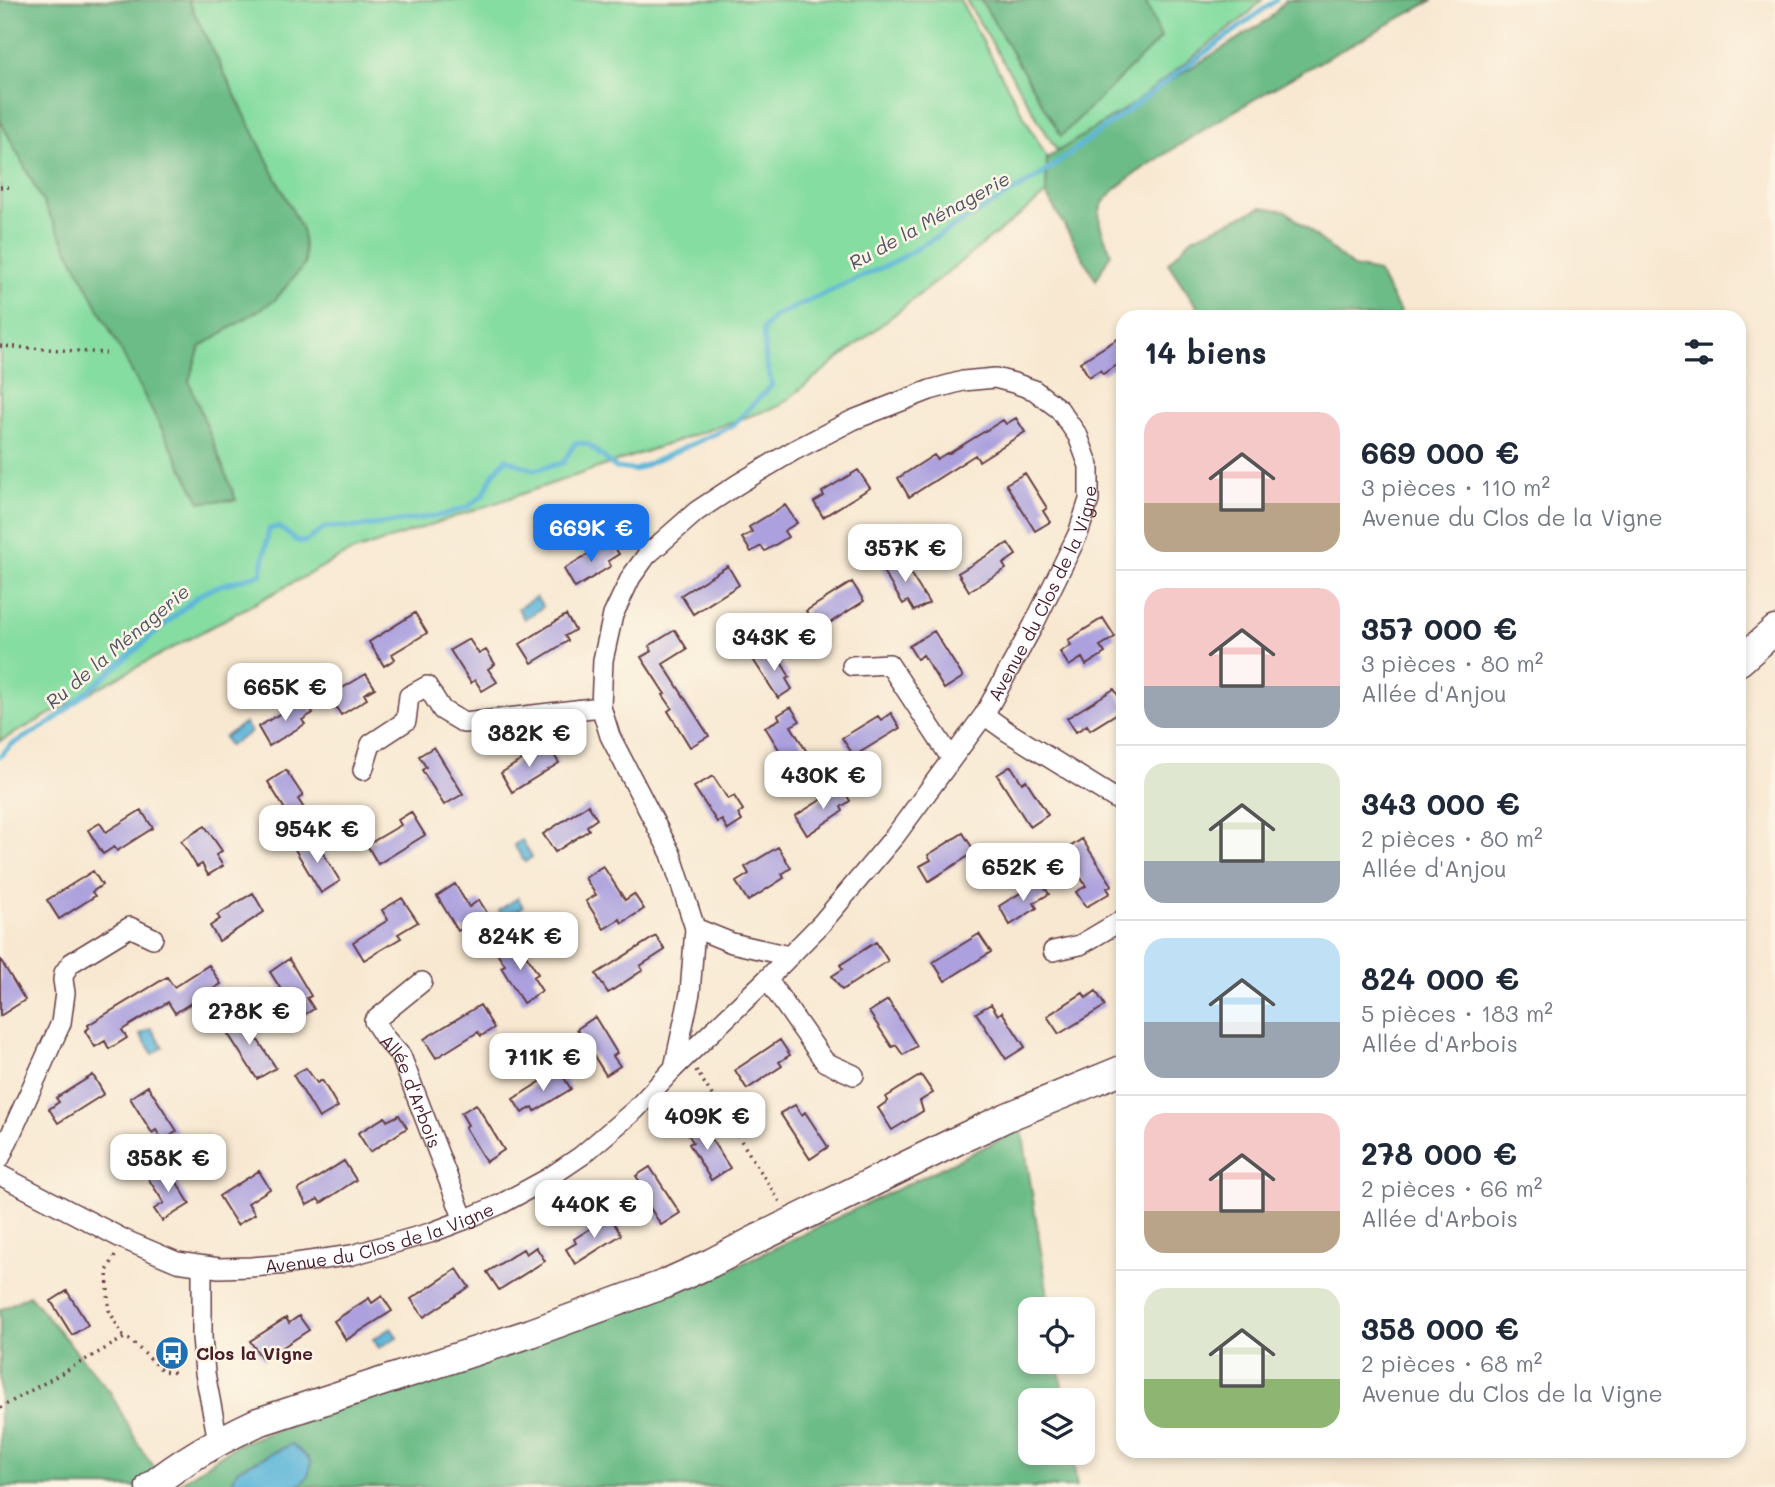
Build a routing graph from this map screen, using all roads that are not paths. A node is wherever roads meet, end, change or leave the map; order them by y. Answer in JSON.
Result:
{"nodes":[{"id":1,"x":1775,"y":630,"type":"edge"},
{"id":2,"x":1746,"y":656,"type":"edge"},
{"id":3,"x":852,"y":666,"type":"dead end"},
{"id":4,"x":601,"y":707,"type":"junction"},
{"id":5,"x":984,"y":715,"type":"junction"},
{"id":6,"x":951,"y":758,"type":"junction"},
{"id":7,"x":363,"y":770,"type":"dead end"},
{"id":8,"x":1116,"y":799,"type":"edge"},
{"id":9,"x":1116,"y":924,"type":"edge"},
{"id":10,"x":695,"y":929,"type":"junction"},
{"id":11,"x":153,"y":938,"type":"dead end"},
{"id":12,"x":1053,"y":951,"type":"dead end"},
{"id":13,"x":789,"y":956,"type":"junction"},
{"id":14,"x":767,"y":979,"type":"junction"},
{"id":15,"x":422,"y":982,"type":"dead end"},
{"id":16,"x":681,"y":1062,"type":"junction"},
{"id":17,"x":1116,"y":1072,"type":"edge"},
{"id":18,"x":854,"y":1075,"type":"dead end"},
{"id":19,"x":0,"y":1158,"type":"edge"},
{"id":20,"x":0,"y":1175,"type":"edge"},
{"id":21,"x":464,"y":1220,"type":"junction"},
{"id":22,"x":202,"y":1266,"type":"junction"},
{"id":23,"x":218,"y":1441,"type":"junction"},
{"id":24,"x":150,"y":1487,"type":"edge"}],
"edges":[{"from":1,"to":2,"type":"street"},
{"from":3,"to":6,"type":"street"},
{"from":4,"to":5,"type":"street","name":"Avenue du Clos de la Vigne"},
{"from":4,"to":7,"type":"street"},
{"from":4,"to":10,"type":"street","name":"Avenue du Clos de la Vigne"},
{"from":5,"to":6,"type":"street","name":"Avenue du Clos de la Vigne"},
{"from":5,"to":8,"type":"street"},
{"from":6,"to":13,"type":"street","name":"Avenue du Clos de la Vigne"},
{"from":9,"to":12,"type":"street"},
{"from":10,"to":13,"type":"street"},
{"from":10,"to":16,"type":"street","name":"Avenue du Clos de la Vigne"},
{"from":11,"to":19,"type":"street"},
{"from":13,"to":14,"type":"street","name":"Avenue du Clos de la Vigne"},
{"from":14,"to":16,"type":"street","name":"Avenue du Clos de la Vigne"},
{"from":14,"to":18,"type":"street"},
{"from":15,"to":21,"type":"street","name":"Allée d'Arbois"},
{"from":16,"to":21,"type":"street","name":"Avenue du Clos de la Vigne"},
{"from":17,"to":23,"type":"street"},
{"from":20,"to":22,"type":"street","name":"Avenue du Clos de la Vigne"},
{"from":21,"to":22,"type":"street","name":"Avenue du Clos de la Vigne"},
{"from":22,"to":23,"type":"street"},
{"from":23,"to":24,"type":"street"}]}
